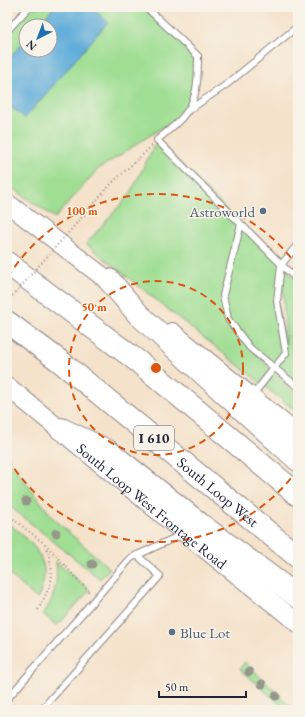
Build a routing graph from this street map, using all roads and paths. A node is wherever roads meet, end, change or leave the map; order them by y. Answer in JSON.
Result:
{"nodes":[{"id":1,"x":29,"y":7,"type":"edge"},
{"id":2,"x":146,"y":7,"type":"edge"},
{"id":3,"x":298,"y":26,"type":"edge"},
{"id":4,"x":7,"y":31,"type":"edge"},
{"id":5,"x":190,"y":110,"type":"junction"},
{"id":6,"x":113,"y":182,"type":"dead end"},
{"id":7,"x":7,"y":203,"type":"edge"},
{"id":8,"x":241,"y":224,"type":"junction"},
{"id":9,"x":298,"y":244,"type":"edge"},
{"id":10,"x":7,"y":263,"type":"edge"},
{"id":11,"x":281,"y":265,"type":"junction"},
{"id":12,"x":109,"y":280,"type":"junction"},
{"id":13,"x":298,"y":281,"type":"edge"},
{"id":14,"x":7,"y":302,"type":"edge"},
{"id":15,"x":7,"y":322,"type":"edge"},
{"id":16,"x":275,"y":367,"type":"junction"},
{"id":17,"x":7,"y":386,"type":"edge"},
{"id":18,"x":298,"y":387,"type":"edge"},
{"id":19,"x":252,"y":397,"type":"junction"},
{"id":20,"x":61,"y":429,"type":"junction"},
{"id":21,"x":298,"y":435,"type":"edge"},
{"id":22,"x":298,"y":460,"type":"edge"},
{"id":23,"x":298,"y":495,"type":"edge"},
{"id":24,"x":7,"y":514,"type":"edge"},
{"id":25,"x":185,"y":533,"type":"junction"},
{"id":26,"x":46,"y":545,"type":"junction"},
{"id":27,"x":137,"y":555,"type":"junction"},
{"id":28,"x":298,"y":557,"type":"edge"},
{"id":29,"x":298,"y":597,"type":"edge"},
{"id":30,"x":95,"y":598,"type":"junction"},
{"id":31,"x":38,"y":610,"type":"dead end"},
{"id":32,"x":298,"y":623,"type":"edge"},
{"id":33,"x":7,"y":699,"type":"edge"},
{"id":34,"x":41,"y":710,"type":"edge"}],
"edges":[{"from":1,"to":4,"type":"lane"},
{"from":2,"to":5,"type":"lane"},
{"from":3,"to":5,"type":"lane"},
{"from":5,"to":8,"type":"lane"},
{"from":6,"to":14,"type":"path","bridge":true},
{"from":7,"to":12,"type":"main road"},
{"from":8,"to":11,"type":"lane"},
{"from":8,"to":16,"type":"lane"},
{"from":9,"to":11,"type":"lane"},
{"from":10,"to":23,"type":"highway"},
{"from":11,"to":13,"type":"lane"},
{"from":11,"to":16,"type":"lane"},
{"from":12,"to":19,"type":"main road"},
{"from":12,"to":22,"type":"highway"},
{"from":15,"to":28,"type":"highway","name":"South Loop West","number":"I 610"},
{"from":16,"to":18,"type":"lane"},
{"from":16,"to":19,"type":"lane"},
{"from":17,"to":20,"type":"main road","name":"South Loop West Frontage Road"},
{"from":19,"to":21,"type":"main road"},
{"from":20,"to":25,"type":"main road","name":"South Loop West Frontage Road"},
{"from":20,"to":29,"type":"highway"},
{"from":24,"to":26,"type":"path"},
{"from":25,"to":27,"type":"lane"},
{"from":25,"to":32,"type":"main road","name":"South Loop West Frontage Road"},
{"from":26,"to":30,"type":"path"},
{"from":26,"to":31,"type":"path"},
{"from":27,"to":30,"type":"lane"},
{"from":27,"to":34,"type":"lane"},
{"from":30,"to":33,"type":"lane"}]}
